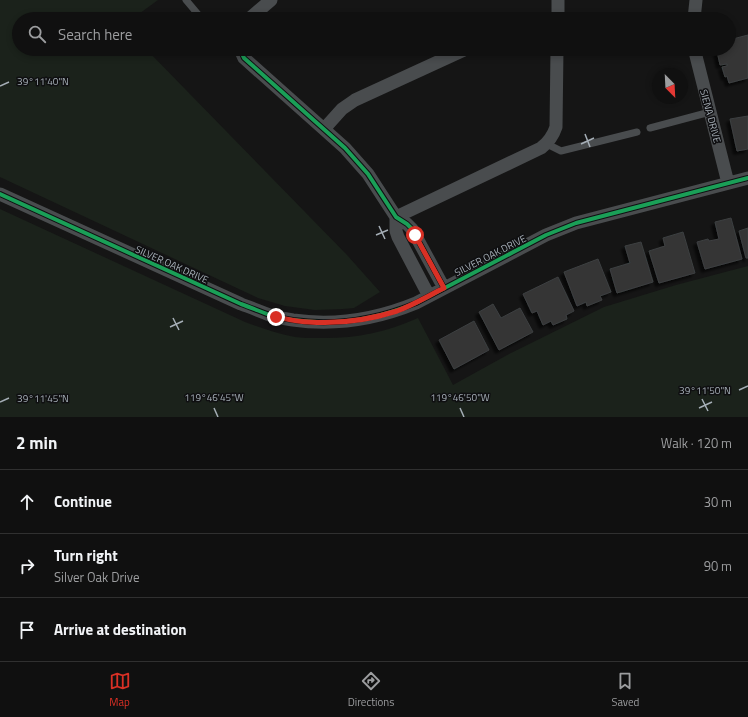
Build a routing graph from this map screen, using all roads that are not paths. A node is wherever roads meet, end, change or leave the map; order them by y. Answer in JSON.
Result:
{"nodes":[{"id":1,"x":186,"y":0,"type":"edge"},
{"id":2,"x":271,"y":0,"type":"edge"},
{"id":3,"x":558,"y":0,"type":"edge"},
{"id":4,"x":696,"y":0,"type":"edge"},
{"id":5,"x":196,"y":12,"type":"edge"},
{"id":6,"x":257,"y":12,"type":"edge"},
{"id":7,"x":558,"y":12,"type":"edge"},
{"id":8,"x":695,"y":12,"type":"edge"},
{"id":9,"x":243,"y":56,"type":"edge"},
{"id":10,"x":451,"y":56,"type":"edge"},
{"id":11,"x":557,"y":56,"type":"edge"},
{"id":12,"x":696,"y":56,"type":"edge"},
{"id":13,"x":710,"y":112,"type":"junction"},
{"id":14,"x":650,"y":128,"type":"dead end"},
{"id":15,"x":324,"y":129,"type":"junction"},
{"id":16,"x":637,"y":132,"type":"dead end"},
{"id":17,"x":547,"y":144,"type":"junction"},
{"id":18,"x":748,"y":178,"type":"edge"},
{"id":19,"x":728,"y":182,"type":"junction"},
{"id":20,"x":0,"y":194,"type":"edge"},
{"id":21,"x":396,"y":217,"type":"junction"},
{"id":22,"x":444,"y":288,"type":"junction"},
{"id":23,"x":429,"y":296,"type":"junction"}],
"edges":[{"from":1,"to":5,"type":"lane"},
{"from":2,"to":6,"type":"street"},
{"from":3,"to":7,"type":"street"},
{"from":4,"to":8,"type":"street"},
{"from":9,"to":15,"type":"street"},
{"from":10,"to":15,"type":"street"},
{"from":11,"to":17,"type":"street"},
{"from":12,"to":13,"type":"street","name":"SIENA DRIVE"},
{"from":13,"to":14,"type":"lane"},
{"from":13,"to":19,"type":"street","name":"SIENA DRIVE"},
{"from":15,"to":21,"type":"street"},
{"from":16,"to":17,"type":"lane"},
{"from":17,"to":21,"type":"street"},
{"from":18,"to":19,"type":"street","name":"SILVER OAK DRIVE"},
{"from":19,"to":22,"type":"street","name":"SILVER OAK DRIVE"},
{"from":20,"to":23,"type":"street","name":"SILVER OAK DRIVE"},
{"from":21,"to":22,"type":"street"},
{"from":21,"to":23,"type":"street"},
{"from":22,"to":23,"type":"street","name":"SILVER OAK DRIVE"}]}
